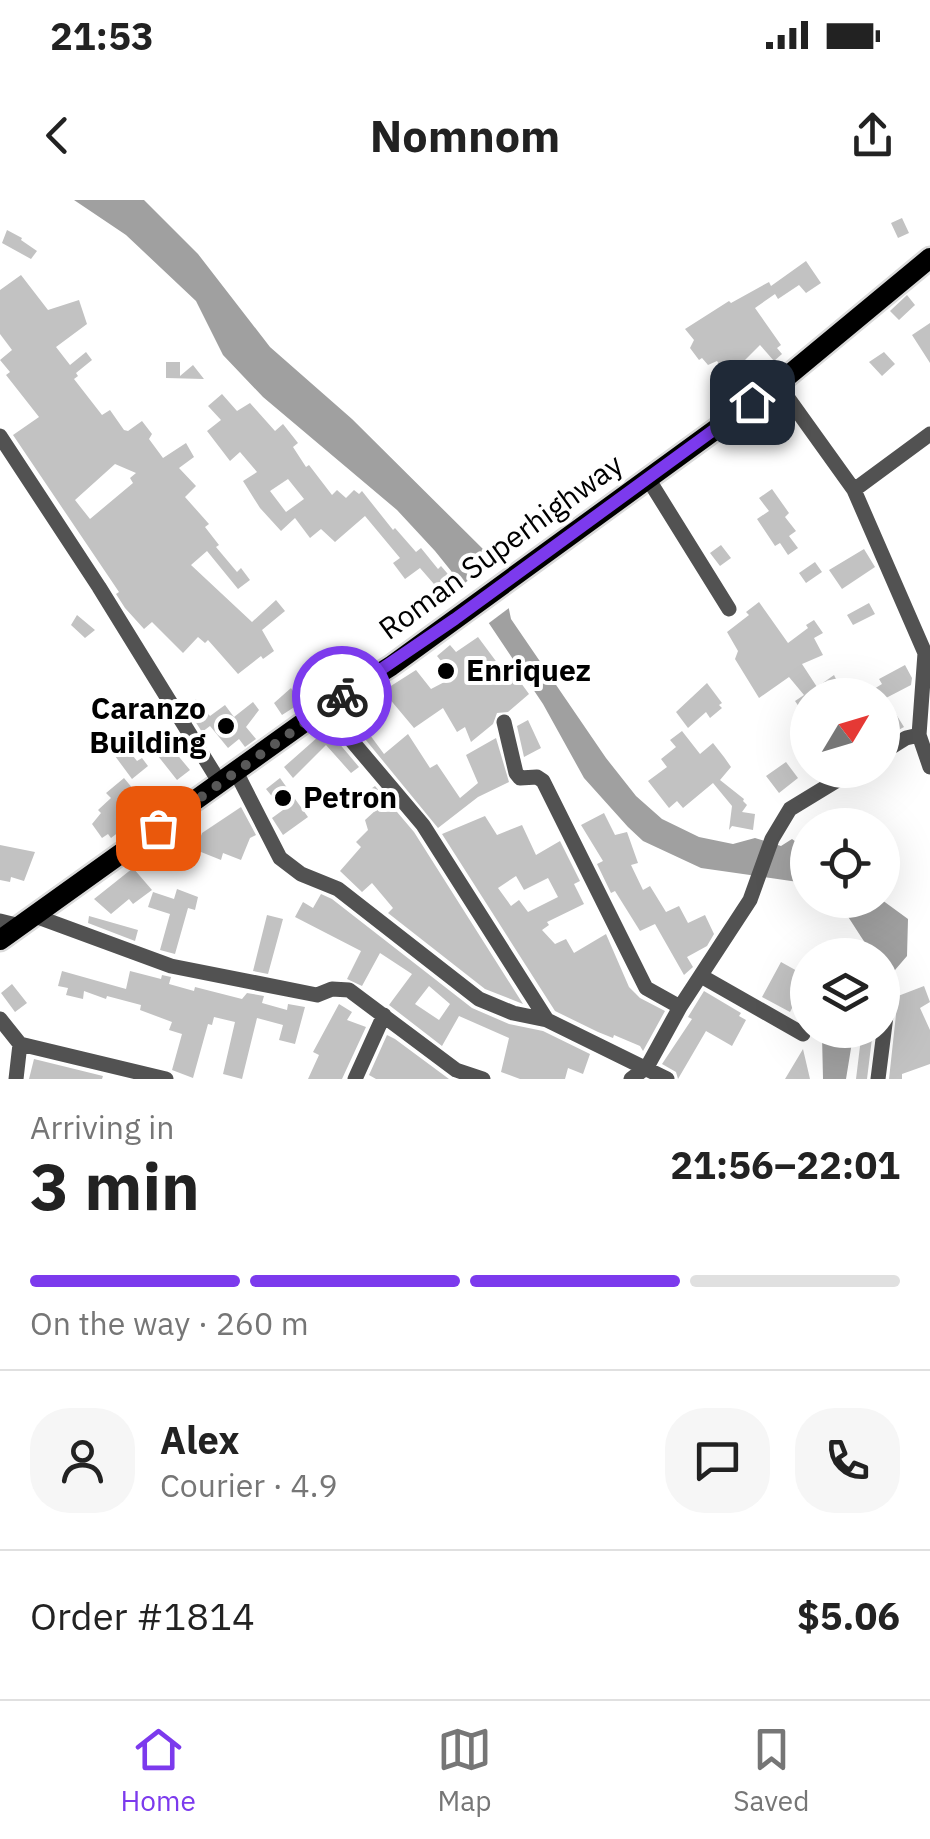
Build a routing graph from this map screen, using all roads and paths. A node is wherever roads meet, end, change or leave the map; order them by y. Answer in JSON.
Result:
{"nodes":[{"id":1,"x":930,"y":258,"type":"edge"},
{"id":2,"x":778,"y":384,"type":"junction"},
{"id":3,"x":930,"y":434,"type":"edge"},
{"id":4,"x":0,"y":436,"type":"edge"},
{"id":5,"x":648,"y":477,"type":"junction"},
{"id":6,"x":854,"y":490,"type":"junction"},
{"id":7,"x":730,"y":609,"type":"dead end"},
{"id":8,"x":324,"y":708,"type":"junction"},
{"id":9,"x":504,"y":722,"type":"dead end"},
{"id":10,"x":919,"y":735,"type":"junction"},
{"id":11,"x":900,"y":742,"type":"edge"},
{"id":12,"x":930,"y":767,"type":"edge"},
{"id":13,"x":228,"y":778,"type":"junction"},
{"id":14,"x":824,"y":788,"type":"edge"},
{"id":15,"x":18,"y":921,"type":"edge"},
{"id":16,"x":0,"y":940,"type":"edge"},
{"id":17,"x":701,"y":976,"type":"junction"},
{"id":18,"x":680,"y":1007,"type":"junction"},
{"id":19,"x":384,"y":1015,"type":"junction"},
{"id":20,"x":0,"y":1019,"type":"edge"},
{"id":21,"x":548,"y":1020,"type":"junction"},
{"id":22,"x":790,"y":1026,"type":"edge"},
{"id":23,"x":20,"y":1044,"type":"junction"},
{"id":24,"x":882,"y":1048,"type":"edge"},
{"id":25,"x":647,"y":1067,"type":"junction"},
{"id":26,"x":16,"y":1079,"type":"edge"},
{"id":27,"x":166,"y":1079,"type":"edge"},
{"id":28,"x":354,"y":1079,"type":"edge"},
{"id":29,"x":483,"y":1079,"type":"edge"},
{"id":30,"x":630,"y":1079,"type":"edge"},
{"id":31,"x":666,"y":1079,"type":"edge"},
{"id":32,"x":878,"y":1079,"type":"edge"}],
"edges":[{"from":1,"to":2,"type":"main road","name":"Roman Superhighway"},
{"from":2,"to":5,"type":"main road","name":"Roman Superhighway"},
{"from":2,"to":6,"type":"street"},
{"from":3,"to":6,"type":"street"},
{"from":4,"to":13,"type":"street"},
{"from":5,"to":7,"type":"street"},
{"from":5,"to":8,"type":"main road","name":"Roman Superhighway"},
{"from":6,"to":10,"type":"street"},
{"from":8,"to":13,"type":"main road","name":"Roman Superhighway"},
{"from":8,"to":21,"type":"street"},
{"from":9,"to":18,"type":"street"},
{"from":10,"to":11,"type":"street"},
{"from":10,"to":12,"type":"street"},
{"from":13,"to":15,"type":"main road","name":"Roman Superhighway"},
{"from":13,"to":21,"type":"street"},
{"from":14,"to":17,"type":"street"},
{"from":15,"to":16,"type":"main road","name":"Roman Superhighway"},
{"from":15,"to":19,"type":"street"},
{"from":17,"to":18,"type":"street"},
{"from":17,"to":22,"type":"street"},
{"from":18,"to":25,"type":"street"},
{"from":19,"to":28,"type":"street"},
{"from":19,"to":29,"type":"street"},
{"from":20,"to":23,"type":"street"},
{"from":21,"to":25,"type":"street"},
{"from":23,"to":26,"type":"street"},
{"from":23,"to":27,"type":"street"},
{"from":24,"to":32,"type":"street"},
{"from":25,"to":30,"type":"street"},
{"from":25,"to":31,"type":"street"}]}
